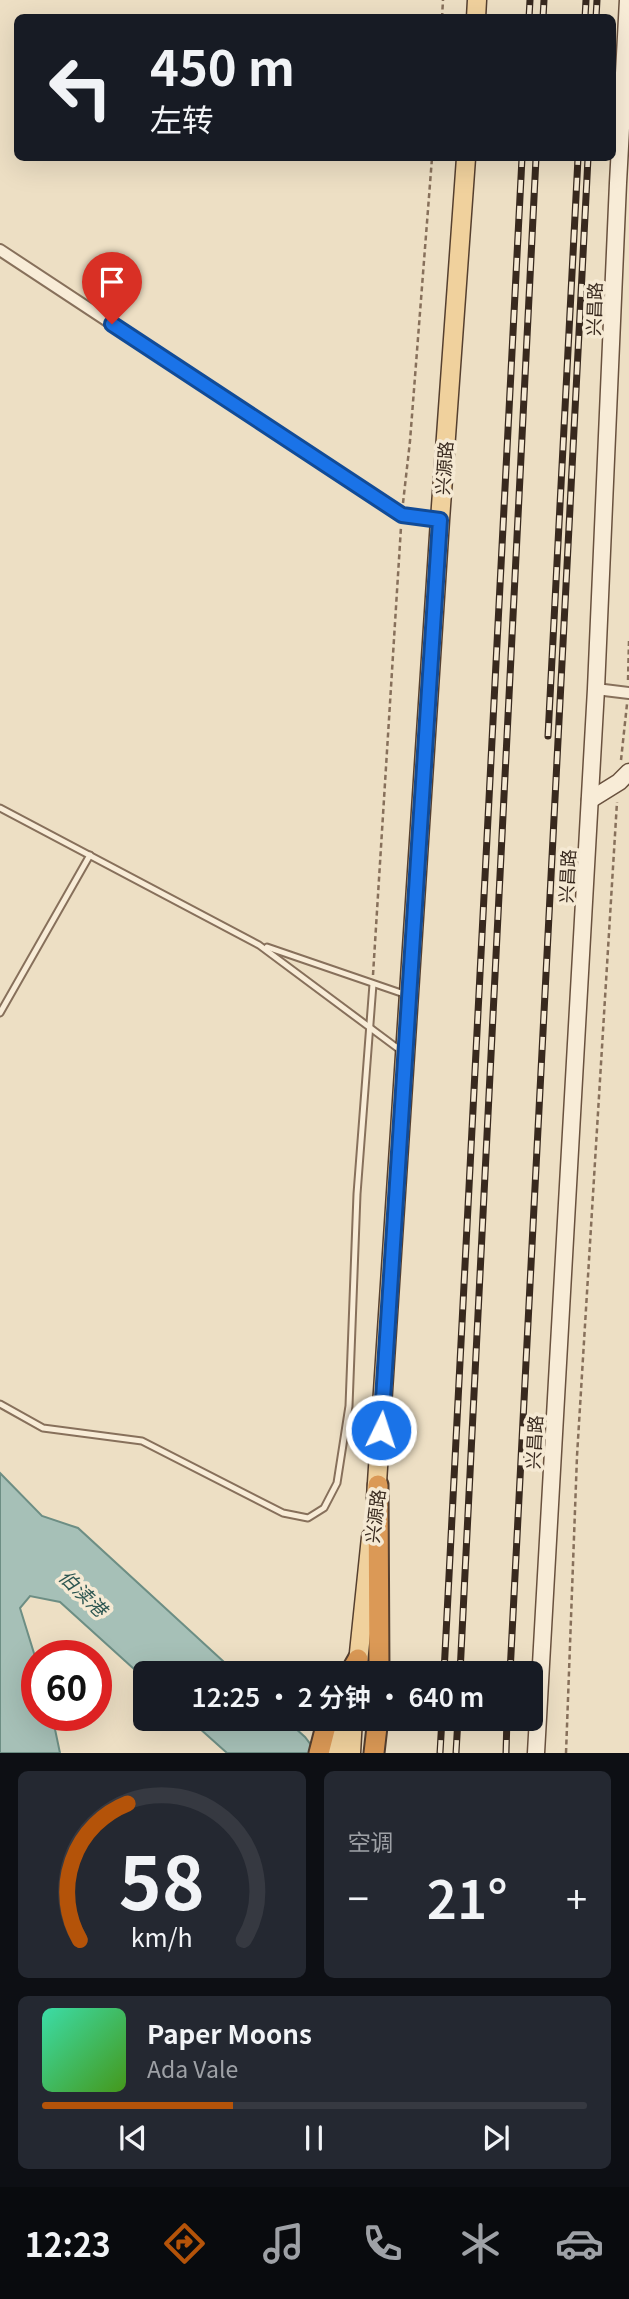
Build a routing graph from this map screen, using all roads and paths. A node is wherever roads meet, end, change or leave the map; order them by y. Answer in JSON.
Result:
{"nodes":[{"id":1,"x":628,"y":0,"type":"edge"},
{"id":2,"x":432,"y":161,"type":"edge"},
{"id":3,"x":466,"y":161,"type":"edge"},
{"id":4,"x":623,"y":184,"type":"edge"},
{"id":5,"x":0,"y":250,"type":"edge"},
{"id":6,"x":402,"y":515,"type":"junction"},
{"id":7,"x":440,"y":520,"type":"junction"},
{"id":8,"x":629,"y":641,"type":"edge"},
{"id":9,"x":596,"y":689,"type":"junction"},
{"id":10,"x":629,"y":692,"type":"edge"},
{"id":11,"x":624,"y":777,"type":"edge"},
{"id":12,"x":590,"y":800,"type":"junction"},
{"id":13,"x":0,"y":808,"type":"edge"},
{"id":14,"x":90,"y":855,"type":"junction"},
{"id":15,"x":259,"y":945,"type":"junction"},
{"id":16,"x":373,"y":984,"type":"junction"},
{"id":17,"x":410,"y":996,"type":"junction"},
{"id":18,"x":0,"y":1013,"type":"edge"},
{"id":19,"x":370,"y":1028,"type":"junction"},
{"id":20,"x":406,"y":1054,"type":"junction"},
{"id":21,"x":0,"y":1404,"type":"edge"},
{"id":22,"x":378,"y":1485,"type":"junction"},
{"id":23,"x":356,"y":1661,"type":"edge"},
{"id":24,"x":379,"y":1661,"type":"edge"},
{"id":25,"x":325,"y":1731,"type":"edge"},
{"id":26,"x":340,"y":1731,"type":"edge"},
{"id":27,"x":353,"y":1731,"type":"edge"},
{"id":28,"x":376,"y":1731,"type":"edge"},
{"id":29,"x":319,"y":1753,"type":"edge"},
{"id":30,"x":335,"y":1753,"type":"edge"},
{"id":31,"x":351,"y":1753,"type":"edge"},
{"id":32,"x":374,"y":1753,"type":"edge"},
{"id":33,"x":536,"y":1753,"type":"edge"},
{"id":34,"x":566,"y":1753,"type":"edge"}],
"edges":[{"from":1,"to":4,"type":"main road","name":"兴昌路"},
{"from":2,"to":6,"type":"path"},
{"from":3,"to":7,"type":"main road","name":"兴源路"},
{"from":4,"to":9,"type":"main road","name":"兴昌路"},
{"from":5,"to":6,"type":"street"},
{"from":6,"to":7,"type":"street"},
{"from":6,"to":16,"type":"path"},
{"from":7,"to":17,"type":"main road","name":"兴源路"},
{"from":8,"to":10,"type":"path"},
{"from":9,"to":10,"type":"street"},
{"from":9,"to":12,"type":"main road","name":"兴昌路"},
{"from":10,"to":11,"type":"path"},
{"from":11,"to":12,"type":"main road"},
{"from":11,"to":34,"type":"path"},
{"from":12,"to":33,"type":"main road","name":"兴昌路"},
{"from":13,"to":14,"type":"lane"},
{"from":14,"to":15,"type":"lane"},
{"from":14,"to":18,"type":"lane"},
{"from":15,"to":16,"type":"lane"},
{"from":15,"to":19,"type":"lane"},
{"from":16,"to":17,"type":"lane"},
{"from":16,"to":19,"type":"lane"},
{"from":17,"to":20,"type":"main road","name":"兴源路"},
{"from":19,"to":20,"type":"lane"},
{"from":19,"to":21,"type":"lane"},
{"from":20,"to":22,"type":"main road","name":"兴源路"},
{"from":22,"to":23,"type":"main road","name":"兴源路"},
{"from":22,"to":24,"type":"highway"},
{"from":25,"to":29,"type":"highway"},
{"from":26,"to":30,"type":"main road"},
{"from":27,"to":31,"type":"main road"},
{"from":28,"to":32,"type":"highway"}]}
